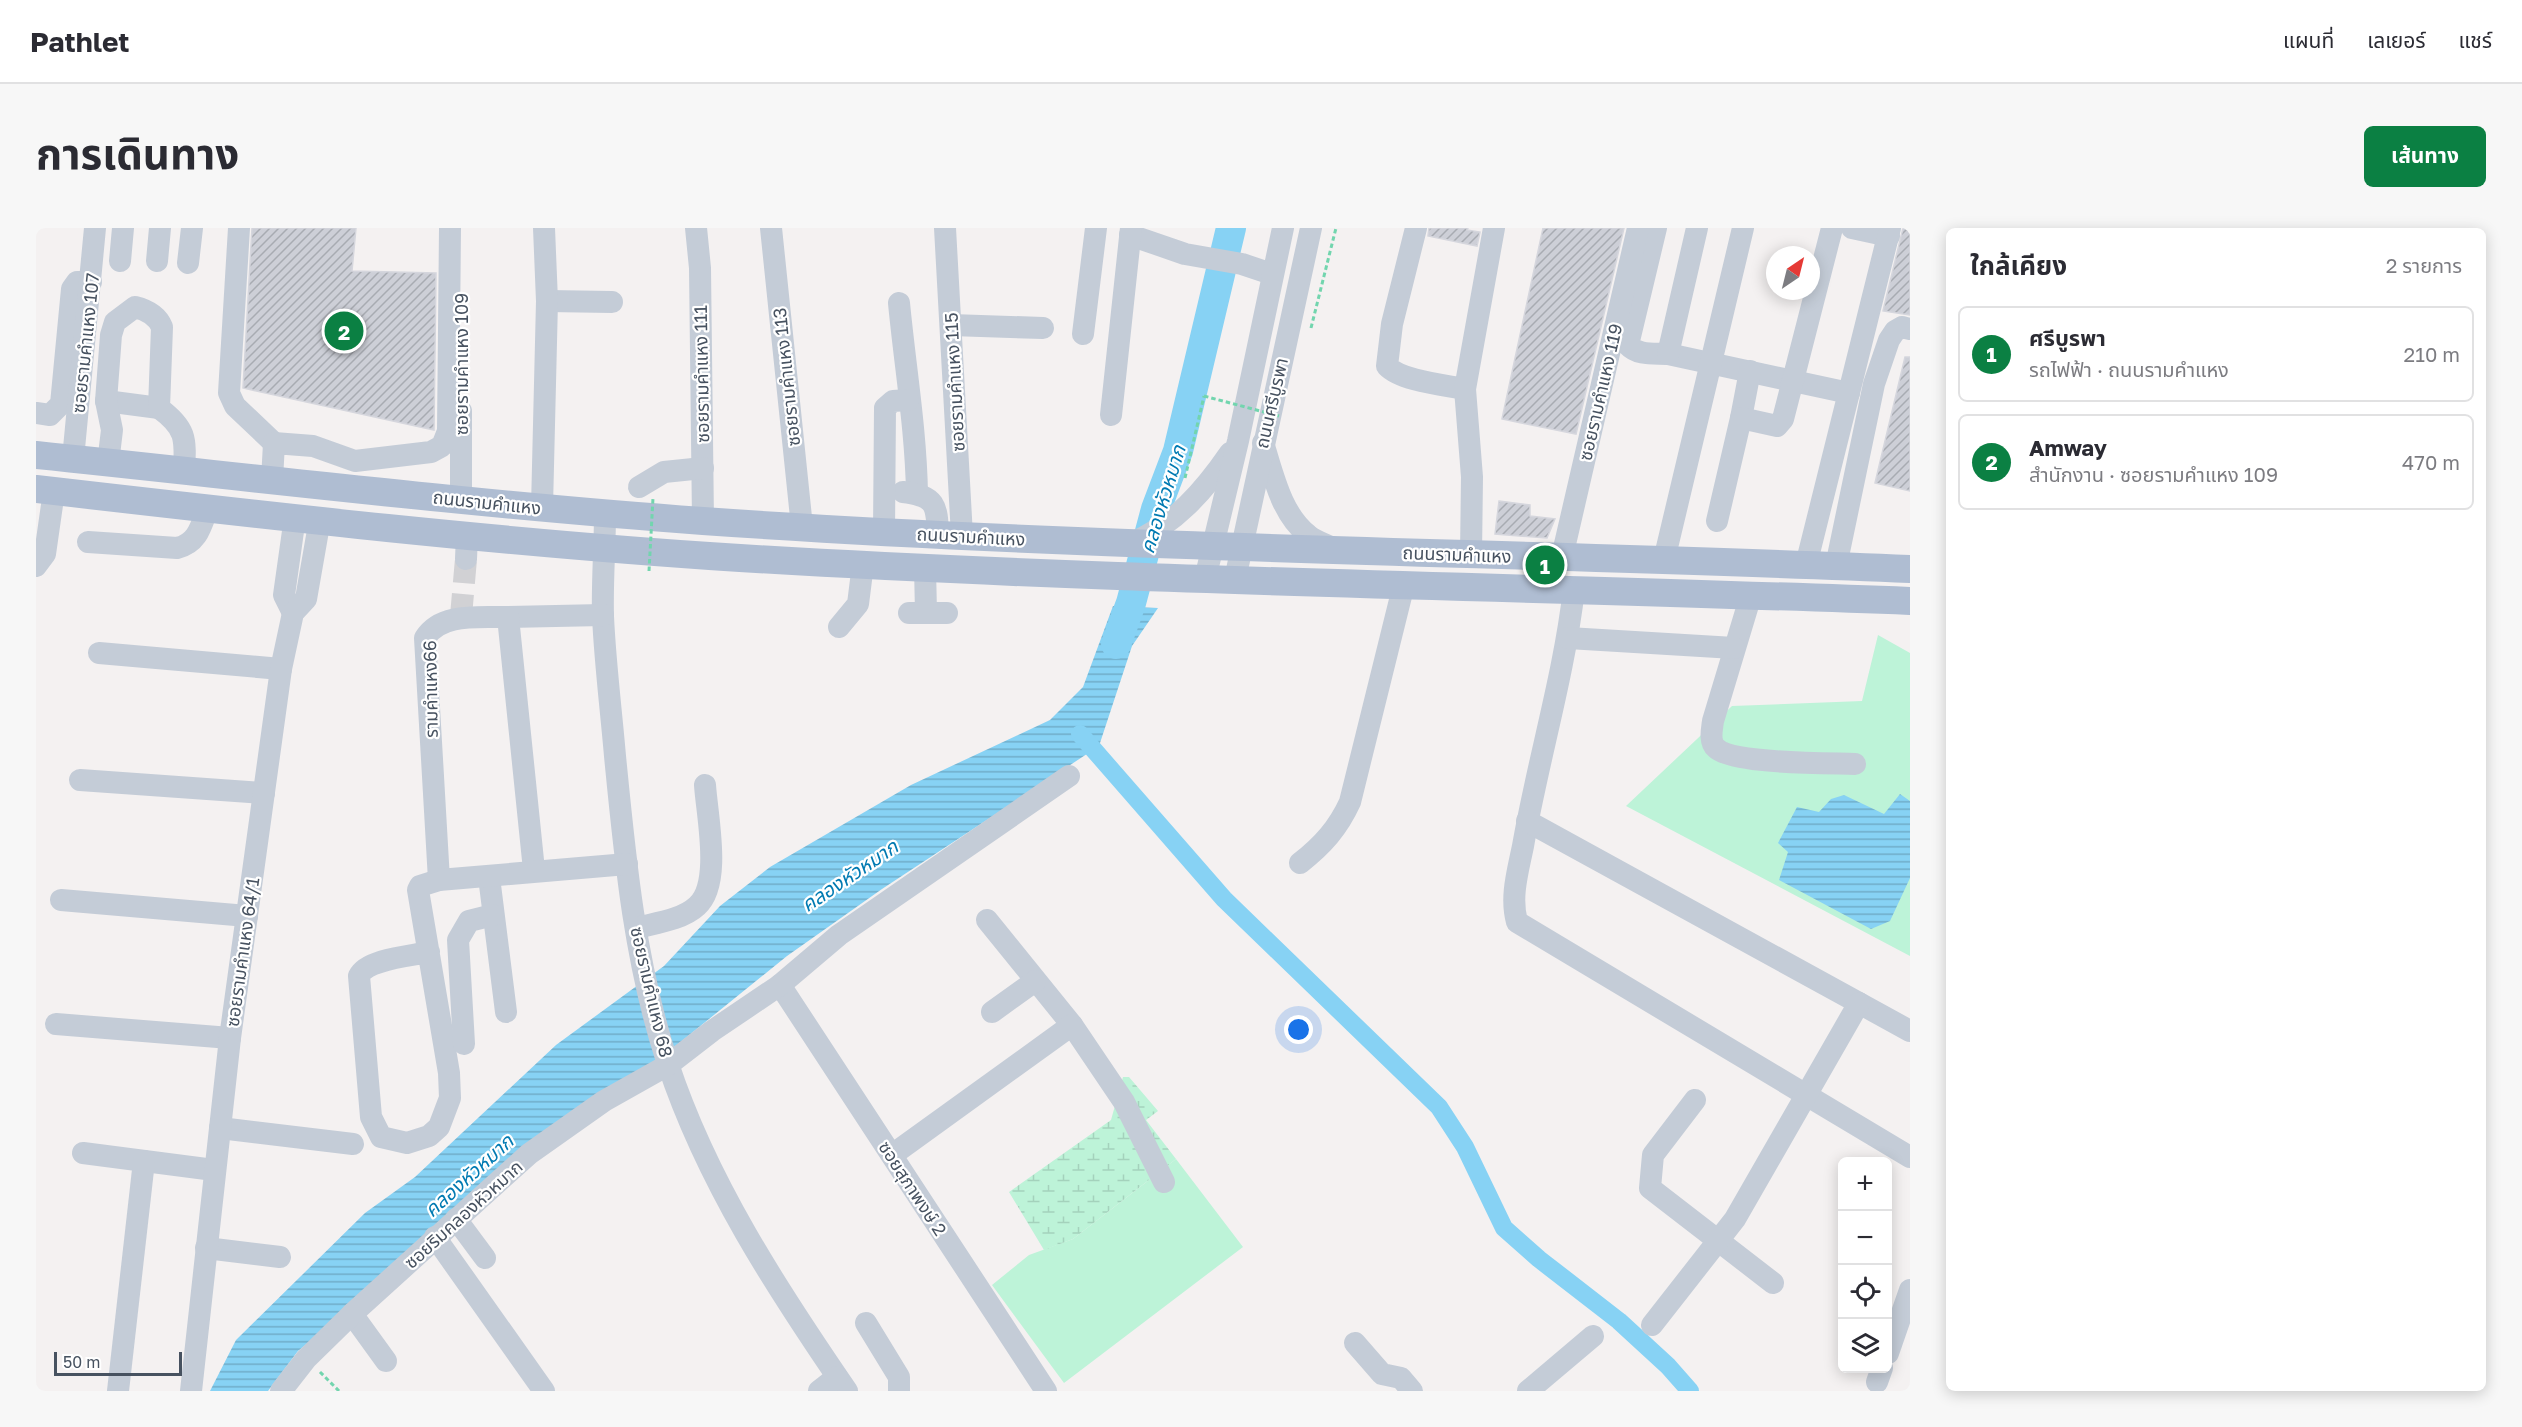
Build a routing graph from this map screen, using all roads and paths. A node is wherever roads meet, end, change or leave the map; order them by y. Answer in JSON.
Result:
{"nodes":[{"id":1,"x":95,"y":228,"type":"edge"},
{"id":2,"x":123,"y":228,"type":"edge"},
{"id":3,"x":160,"y":228,"type":"edge"},
{"id":4,"x":192,"y":228,"type":"edge"},
{"id":5,"x":239,"y":228,"type":"edge"},
{"id":6,"x":450,"y":228,"type":"edge"},
{"id":7,"x":461,"y":228,"type":"edge"},
{"id":8,"x":544,"y":228,"type":"edge"},
{"id":9,"x":696,"y":228,"type":"edge"},
{"id":10,"x":771,"y":228,"type":"edge"},
{"id":11,"x":945,"y":228,"type":"edge"},
{"id":12,"x":1096,"y":228,"type":"edge"},
{"id":13,"x":1416,"y":228,"type":"edge"},
{"id":14,"x":1494,"y":228,"type":"edge"},
{"id":15,"x":1638,"y":228,"type":"edge"},
{"id":16,"x":1656,"y":228,"type":"edge"},
{"id":17,"x":1697,"y":228,"type":"edge"},
{"id":18,"x":1743,"y":228,"type":"edge"},
{"id":19,"x":1832,"y":228,"type":"edge"},
{"id":20,"x":1852,"y":228,"type":"edge"},
{"id":21,"x":1281,"y":231,"type":"edge"},
{"id":22,"x":1130,"y":232,"type":"edge"},
{"id":23,"x":1312,"y":232,"type":"edge"},
{"id":24,"x":1889,"y":232,"type":"edge"},
{"id":25,"x":120,"y":261,"type":"dead end"},
{"id":26,"x":157,"y":261,"type":"dead end"},
{"id":27,"x":188,"y":263,"type":"dead end"},
{"id":28,"x":1272,"y":274,"type":"junction"},
{"id":29,"x":91,"y":282,"type":"junction"},
{"id":30,"x":547,"y":301,"type":"junction"},
{"id":31,"x":612,"y":302,"type":"dead end"},
{"id":32,"x":899,"y":303,"type":"dead end"},
{"id":33,"x":951,"y":325,"type":"junction"},
{"id":34,"x":1043,"y":327,"type":"dead end"},
{"id":35,"x":1910,"y":329,"type":"edge"},
{"id":36,"x":1083,"y":334,"type":"dead end"},
{"id":37,"x":1668,"y":354,"type":"junction"},
{"id":38,"x":1711,"y":363,"type":"junction"},
{"id":39,"x":1750,"y":371,"type":"junction"},
{"id":40,"x":1794,"y":381,"type":"junction"},
{"id":41,"x":1465,"y":389,"type":"junction"},
{"id":42,"x":1849,"y":393,"type":"junction"},
{"id":43,"x":106,"y":400,"type":"junction"},
{"id":44,"x":908,"y":400,"type":"junction"},
{"id":45,"x":159,"y":408,"type":"junction"},
{"id":46,"x":36,"y":413,"type":"edge"},
{"id":47,"x":1111,"y":415,"type":"dead end"},
{"id":48,"x":1279,"y":416,"type":"dead end"},
{"id":49,"x":1741,"y":418,"type":"junction"},
{"id":50,"x":1238,"y":441,"type":"junction"},
{"id":51,"x":1263,"y":442,"type":"junction"},
{"id":52,"x":274,"y":444,"type":"junction"},
{"id":53,"x":36,"y":455,"type":"edge"},
{"id":54,"x":73,"y":459,"type":"junction"},
{"id":55,"x":108,"y":462,"type":"junction"},
{"id":56,"x":703,"y":468,"type":"junction"},
{"id":57,"x":184,"y":471,"type":"junction"},
{"id":58,"x":272,"y":480,"type":"junction"},
{"id":59,"x":884,"y":489,"type":"junction"},
{"id":60,"x":1190,"y":489,"type":"junction"},
{"id":61,"x":45,"y":490,"type":"edge"},
{"id":62,"x":646,"y":493,"type":"joint"},
{"id":63,"x":917,"y":494,"type":"junction"},
{"id":64,"x":461,"y":500,"type":"junction"},
{"id":65,"x":208,"y":507,"type":"junction"},
{"id":66,"x":542,"y":507,"type":"junction"},
{"id":67,"x":605,"y":513,"type":"junction"},
{"id":68,"x":307,"y":518,"type":"junction"},
{"id":69,"x":703,"y":521,"type":"junction"},
{"id":70,"x":1717,"y":521,"type":"dead end"},
{"id":71,"x":802,"y":527,"type":"junction"},
{"id":72,"x":884,"y":532,"type":"junction"},
{"id":73,"x":950,"y":536,"type":"junction"},
{"id":74,"x":88,"y":542,"type":"dead end"},
{"id":75,"x":1131,"y":544,"type":"junction"},
{"id":76,"x":1211,"y":546,"type":"junction"},
{"id":77,"x":1240,"y":547,"type":"junction"},
{"id":78,"x":605,"y":548,"type":"junction"},
{"id":79,"x":1338,"y":550,"type":"junction"},
{"id":80,"x":1471,"y":555,"type":"junction"},
{"id":81,"x":1562,"y":557,"type":"junction"},
{"id":82,"x":1664,"y":560,"type":"junction"},
{"id":83,"x":863,"y":564,"type":"junction"},
{"id":84,"x":1806,"y":565,"type":"junction"},
{"id":85,"x":36,"y":566,"type":"edge"},
{"id":86,"x":1836,"y":566,"type":"junction"},
{"id":87,"x":925,"y":567,"type":"junction"},
{"id":88,"x":1910,"y":569,"type":"edge"},
{"id":89,"x":649,"y":571,"type":"dead end"},
{"id":90,"x":1205,"y":579,"type":"junction"},
{"id":91,"x":1234,"y":579,"type":"junction"},
{"id":92,"x":1404,"y":584,"type":"junction"},
{"id":93,"x":1574,"y":589,"type":"junction"},
{"id":94,"x":1751,"y":595,"type":"junction"},
{"id":95,"x":1910,"y":601,"type":"edge"},
{"id":96,"x":927,"y":613,"type":"dead end"},
{"id":97,"x":603,"y":615,"type":"junction"},
{"id":98,"x":508,"y":617,"type":"junction"},
{"id":99,"x":839,"y":627,"type":"dead end"},
{"id":100,"x":1568,"y":638,"type":"junction"},
{"id":101,"x":1734,"y":648,"type":"junction"},
{"id":102,"x":99,"y":653,"type":"dead end"},
{"id":103,"x":281,"y":669,"type":"junction"},
{"id":104,"x":1855,"y":764,"type":"dead end"},
{"id":105,"x":1070,"y":776,"type":"dead end"},
{"id":106,"x":80,"y":780,"type":"dead end"},
{"id":107,"x":705,"y":784,"type":"dead end"},
{"id":108,"x":264,"y":793,"type":"junction"},
{"id":109,"x":1527,"y":821,"type":"junction"},
{"id":110,"x":1300,"y":863,"type":"dead end"},
{"id":111,"x":627,"y":864,"type":"junction"},
{"id":112,"x":534,"y":870,"type":"junction"},
{"id":113,"x":489,"y":877,"type":"junction"},
{"id":114,"x":439,"y":880,"type":"junction"},
{"id":115,"x":62,"y":900,"type":"dead end"},
{"id":116,"x":493,"y":915,"type":"junction"},
{"id":117,"x":246,"y":916,"type":"junction"},
{"id":118,"x":987,"y":920,"type":"dead end"},
{"id":119,"x":636,"y":928,"type":"junction"},
{"id":120,"x":429,"y":952,"type":"junction"},
{"id":121,"x":1035,"y":981,"type":"junction"},
{"id":122,"x":780,"y":985,"type":"junction"},
{"id":123,"x":1859,"y":1003,"type":"junction"},
{"id":124,"x":506,"y":1012,"type":"dead end"},
{"id":125,"x":992,"y":1012,"type":"dead end"},
{"id":126,"x":56,"y":1024,"type":"dead end"},
{"id":127,"x":1072,"y":1025,"type":"junction"},
{"id":128,"x":1910,"y":1031,"type":"edge"},
{"id":129,"x":230,"y":1038,"type":"junction"},
{"id":130,"x":464,"y":1044,"type":"dead end"},
{"id":131,"x":667,"y":1061,"type":"junction"},
{"id":132,"x":1807,"y":1096,"type":"junction"},
{"id":133,"x":1695,"y":1100,"type":"dead end"},
{"id":134,"x":220,"y":1128,"type":"junction"},
{"id":135,"x":353,"y":1144,"type":"dead end"},
{"id":136,"x":83,"y":1153,"type":"dead end"},
{"id":137,"x":892,"y":1155,"type":"junction"},
{"id":138,"x":1910,"y":1157,"type":"edge"},
{"id":139,"x":144,"y":1161,"type":"junction"},
{"id":140,"x":214,"y":1170,"type":"junction"},
{"id":141,"x":1164,"y":1182,"type":"dead end"},
{"id":142,"x":456,"y":1219,"type":"junction"},
{"id":143,"x":435,"y":1238,"type":"junction"},
{"id":144,"x":1718,"y":1241,"type":"junction"},
{"id":145,"x":206,"y":1248,"type":"junction"},
{"id":146,"x":280,"y":1257,"type":"dead end"},
{"id":147,"x":485,"y":1258,"type":"dead end"},
{"id":148,"x":1773,"y":1283,"type":"dead end"},
{"id":149,"x":1910,"y":1290,"type":"edge"},
{"id":150,"x":352,"y":1314,"type":"junction"},
{"id":151,"x":866,"y":1323,"type":"dead end"},
{"id":152,"x":1652,"y":1325,"type":"dead end"},
{"id":153,"x":1593,"y":1336,"type":"dead end"},
{"id":154,"x":1892,"y":1339,"type":"edge"},
{"id":155,"x":1355,"y":1343,"type":"dead end"},
{"id":156,"x":306,"y":1359,"type":"junction"},
{"id":157,"x":386,"y":1361,"type":"dead end"},
{"id":158,"x":842,"y":1384,"type":"edge"},
{"id":159,"x":118,"y":1391,"type":"edge"},
{"id":160,"x":191,"y":1391,"type":"edge"},
{"id":161,"x":281,"y":1391,"type":"edge"},
{"id":162,"x":339,"y":1391,"type":"edge"},
{"id":163,"x":544,"y":1391,"type":"edge"},
{"id":164,"x":819,"y":1391,"type":"edge"},
{"id":165,"x":899,"y":1391,"type":"edge"},
{"id":166,"x":1046,"y":1391,"type":"edge"},
{"id":167,"x":1412,"y":1391,"type":"edge"},
{"id":168,"x":1528,"y":1391,"type":"edge"}],
"edges":[{"from":1,"to":29,"type":"street","name":"ซอยรามคำแหง 107"},
{"from":2,"to":25,"type":"street"},
{"from":3,"to":26,"type":"street"},
{"from":4,"to":27,"type":"street"},
{"from":5,"to":52,"type":"street"},
{"from":6,"to":52,"type":"street"},
{"from":7,"to":64,"type":"street","name":"ซอยรามคำแหง 109"},
{"from":8,"to":30,"type":"street"},
{"from":9,"to":56,"type":"street","name":"ซอยรามคำแหง 111"},
{"from":10,"to":71,"type":"street","name":"ซอยรามคำแหง 113"},
{"from":11,"to":33,"type":"street","name":"ซอยรามคำแหง 115"},
{"from":12,"to":36,"type":"street"},
{"from":13,"to":41,"type":"street"},
{"from":14,"to":41,"type":"street"},
{"from":15,"to":81,"type":"street","name":"ซอยรามคำแหง 119"},
{"from":16,"to":37,"type":"street"},
{"from":17,"to":37,"type":"street"},
{"from":18,"to":38,"type":"street"},
{"from":19,"to":40,"type":"street"},
{"from":20,"to":24,"type":"street"},
{"from":21,"to":28,"type":"street","name":"ถนนศรีบูรพา"},
{"from":22,"to":28,"type":"street"},
{"from":22,"to":47,"type":"street"},
{"from":23,"to":51,"type":"street","name":"ถนนศรีบูรพา"},
{"from":24,"to":42,"type":"street"},
{"from":28,"to":50,"type":"street","name":"ถนนศรีบูรพา"},
{"from":29,"to":46,"type":"street"},
{"from":29,"to":54,"type":"street","name":"ซอยรามคำแหง 107"},
{"from":30,"to":31,"type":"street"},
{"from":30,"to":66,"type":"street"},
{"from":32,"to":44,"type":"street"},
{"from":33,"to":34,"type":"street"},
{"from":33,"to":73,"type":"street","name":"ซอยรามคำแหง 115"},
{"from":35,"to":86,"type":"street"},
{"from":37,"to":38,"type":"street"},
{"from":38,"to":39,"type":"street"},
{"from":38,"to":82,"type":"street"},
{"from":39,"to":40,"type":"street"},
{"from":39,"to":49,"type":"street"},
{"from":40,"to":42,"type":"street"},
{"from":40,"to":49,"type":"street"},
{"from":41,"to":80,"type":"street"},
{"from":42,"to":84,"type":"street"},
{"from":43,"to":45,"type":"street"},
{"from":43,"to":45,"type":"street"},
{"from":43,"to":55,"type":"street"},
{"from":44,"to":59,"type":"street"},
{"from":44,"to":63,"type":"street"},
{"from":45,"to":57,"type":"street"},
{"from":48,"to":60,"type":"path","bridge":true},
{"from":49,"to":70,"type":"street"},
{"from":50,"to":60,"type":"street"},
{"from":50,"to":76,"type":"street","name":"ถนนศรีบูรพา"},
{"from":51,"to":77,"type":"street","name":"ถนนศรีบูรพา"},
{"from":51,"to":79,"type":"street"},
{"from":52,"to":58,"type":"street"},
{"from":53,"to":54,"type":"main road","name":"ถนนรามคำแหง"},
{"from":54,"to":55,"type":"main road","name":"ถนนรามคำแหง"},
{"from":55,"to":57,"type":"main road","name":"ถนนรามคำแหง"},
{"from":56,"to":62,"type":"street"},
{"from":56,"to":69,"type":"street","name":"ซอยรามคำแหง 111"},
{"from":57,"to":58,"type":"main road","name":"ถนนรามคำแหง"},
{"from":58,"to":64,"type":"main road","name":"ถนนรามคำแหง"},
{"from":59,"to":63,"type":"street"},
{"from":59,"to":72,"type":"street"},
{"from":60,"to":75,"type":"street"},
{"from":61,"to":65,"type":"main road","name":"ถนนรามคำแหง"},
{"from":61,"to":85,"type":"street"},
{"from":62,"to":89,"type":"path","bridge":true},
{"from":63,"to":73,"type":"street"},
{"from":64,"to":66,"type":"main road","name":"ถนนรามคำแหง"},
{"from":65,"to":68,"type":"main road","name":"ถนนรามคำแหง"},
{"from":65,"to":74,"type":"street"},
{"from":66,"to":67,"type":"main road","name":"ถนนรามคำแหง"},
{"from":67,"to":69,"type":"main road","name":"ถนนรามคำแหง"},
{"from":67,"to":78,"type":"street","name":"ซอยรามคำแหง 68"},
{"from":68,"to":78,"type":"main road","name":"ถนนรามคำแหง"},
{"from":68,"to":103,"type":"street","name":"ซอยรามคำแหง 64/1"},
{"from":69,"to":71,"type":"main road","name":"ถนนรามคำแหง"},
{"from":71,"to":72,"type":"main road","name":"ถนนรามคำแหง"},
{"from":72,"to":73,"type":"main road","name":"ถนนรามคำแหง"},
{"from":73,"to":75,"type":"main road","name":"ถนนรามคำแหง"},
{"from":75,"to":76,"type":"main road","name":"ถนนรามคำแหง"},
{"from":76,"to":77,"type":"main road","name":"ถนนรามคำแหง"},
{"from":76,"to":90,"type":"street","name":"ถนนศรีบูรพา"},
{"from":77,"to":79,"type":"main road","name":"ถนนรามคำแหง"},
{"from":77,"to":91,"type":"street","name":"ถนนศรีบูรพา"},
{"from":78,"to":83,"type":"main road","name":"ถนนรามคำแหง"},
{"from":78,"to":97,"type":"street","name":"ซอยรามคำแหง 68"},
{"from":79,"to":80,"type":"main road","name":"ถนนรามคำแหง"},
{"from":80,"to":81,"type":"main road","name":"ถนนรามคำแหง"},
{"from":81,"to":82,"type":"main road","name":"ถนนรามคำแหง"},
{"from":82,"to":84,"type":"main road","name":"ถนนรามคำแหง"},
{"from":83,"to":87,"type":"main road","name":"ถนนรามคำแหง"},
{"from":83,"to":99,"type":"street"},
{"from":84,"to":86,"type":"main road","name":"ถนนรามคำแหง"},
{"from":86,"to":88,"type":"main road","name":"ถนนรามคำแหง"},
{"from":87,"to":90,"type":"main road","name":"ถนนรามคำแหง"},
{"from":87,"to":96,"type":"street"},
{"from":90,"to":91,"type":"main road","name":"ถนนรามคำแหง"},
{"from":91,"to":92,"type":"main road","name":"ถนนรามคำแหง"},
{"from":92,"to":93,"type":"main road","name":"ถนนรามคำแหง"},
{"from":92,"to":110,"type":"street"},
{"from":93,"to":94,"type":"main road","name":"ถนนรามคำแหง"},
{"from":93,"to":100,"type":"street"},
{"from":94,"to":95,"type":"main road","name":"ถนนรามคำแหง"},
{"from":94,"to":101,"type":"street"},
{"from":97,"to":98,"type":"street","name":"รามคำแหง66"},
{"from":97,"to":111,"type":"street","name":"ซอยรามคำแหง 68"},
{"from":98,"to":112,"type":"street"},
{"from":98,"to":114,"type":"street","name":"รามคำแหง66"},
{"from":100,"to":101,"type":"street"},
{"from":100,"to":109,"type":"street"},
{"from":101,"to":104,"type":"street"},
{"from":102,"to":103,"type":"street"},
{"from":103,"to":108,"type":"street","name":"ซอยรามคำแหง 64/1"},
{"from":105,"to":122,"type":"street","name":"ซอยริมคลองหัวหมาก"},
{"from":106,"to":108,"type":"street"},
{"from":107,"to":119,"type":"street"},
{"from":108,"to":117,"type":"street","name":"ซอยรามคำแหง 64/1"},
{"from":109,"to":123,"type":"street"},
{"from":109,"to":132,"type":"street"},
{"from":111,"to":112,"type":"street"},
{"from":111,"to":119,"type":"street","name":"ซอยรามคำแหง 68"},
{"from":112,"to":113,"type":"street"},
{"from":113,"to":114,"type":"street"},
{"from":113,"to":116,"type":"street"},
{"from":114,"to":120,"type":"street"},
{"from":115,"to":117,"type":"street"},
{"from":116,"to":124,"type":"street"},
{"from":116,"to":130,"type":"street"},
{"from":117,"to":129,"type":"street","name":"ซอยรามคำแหง 64/1"},
{"from":118,"to":121,"type":"street"},
{"from":119,"to":131,"type":"street","name":"ซอยรามคำแหง 68"},
{"from":120,"to":120,"type":"street"},
{"from":121,"to":125,"type":"street"},
{"from":121,"to":127,"type":"street"},
{"from":122,"to":131,"type":"street","name":"ซอยริมคลองหัวหมาก"},
{"from":122,"to":137,"type":"street","name":"ซอยสุภาพงษ์ 2"},
{"from":123,"to":128,"type":"street"},
{"from":123,"to":132,"type":"street"},
{"from":126,"to":129,"type":"street"},
{"from":127,"to":137,"type":"street"},
{"from":127,"to":141,"type":"street"},
{"from":129,"to":134,"type":"street","name":"ซอยรามคำแหง 64/1"},
{"from":131,"to":142,"type":"street","name":"ซอยริมคลองหัวหมาก"},
{"from":131,"to":158,"type":"street","name":"ซอยรามคำแหง 68"},
{"from":132,"to":138,"type":"street"},
{"from":132,"to":144,"type":"street"},
{"from":133,"to":144,"type":"street"},
{"from":134,"to":135,"type":"street"},
{"from":134,"to":140,"type":"street","name":"ซอยรามคำแหง 64/1"},
{"from":136,"to":139,"type":"street"},
{"from":137,"to":166,"type":"street","name":"ซอยสุภาพงษ์ 2"},
{"from":139,"to":140,"type":"street"},
{"from":139,"to":159,"type":"street"},
{"from":140,"to":145,"type":"street","name":"ซอยรามคำแหง 64/1"},
{"from":142,"to":143,"type":"street","name":"ซอยริมคลองหัวหมาก"},
{"from":142,"to":147,"type":"street"},
{"from":143,"to":150,"type":"street","name":"ซอยริมคลองหัวหมาก"},
{"from":143,"to":163,"type":"street"},
{"from":144,"to":148,"type":"street"},
{"from":144,"to":152,"type":"street"},
{"from":145,"to":146,"type":"street"},
{"from":145,"to":160,"type":"street","name":"ซอยรามคำแหง 64/1"},
{"from":149,"to":154,"type":"street"},
{"from":150,"to":156,"type":"street","name":"ซอยริมคลองหัวหมาก"},
{"from":150,"to":157,"type":"street"},
{"from":151,"to":165,"type":"street"},
{"from":153,"to":168,"type":"street"},
{"from":155,"to":167,"type":"street"},
{"from":156,"to":161,"type":"street","name":"ซอยริมคลองหัวหมาก"},
{"from":156,"to":162,"type":"path"},
{"from":158,"to":164,"type":"street"}]}
